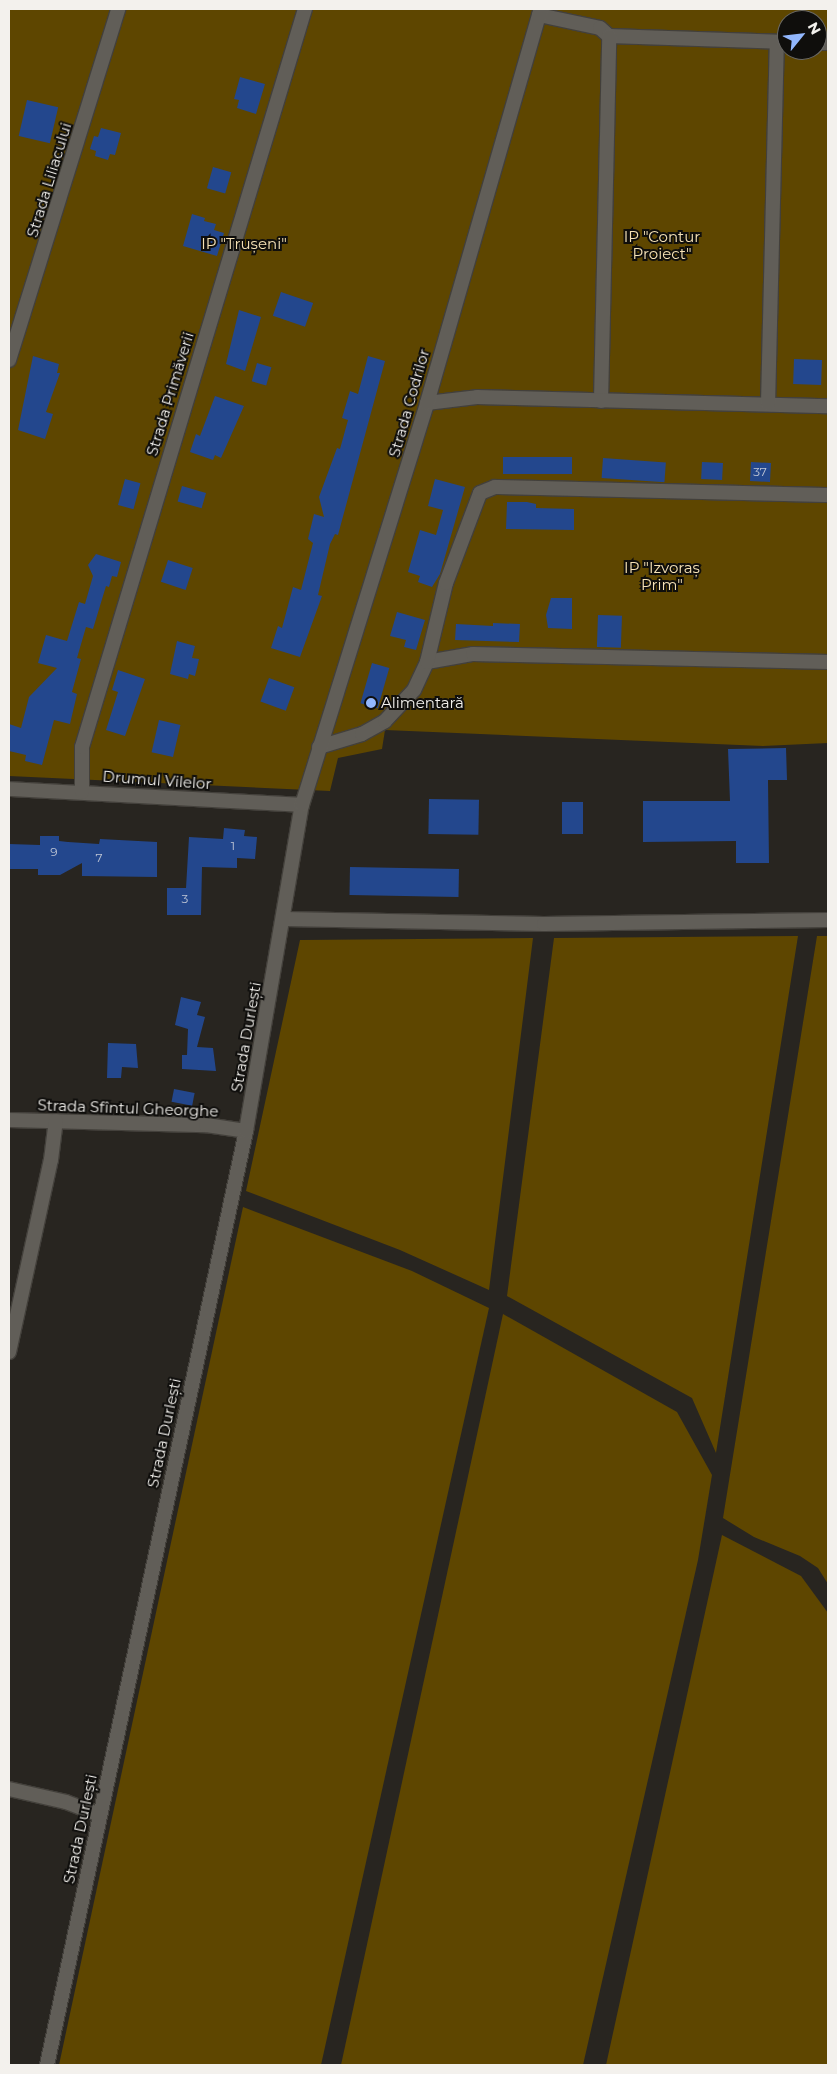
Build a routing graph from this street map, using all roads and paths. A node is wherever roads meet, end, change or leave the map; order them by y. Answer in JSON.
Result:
{"nodes":[{"id":1,"x":118,"y":9,"type":"edge"},
{"id":2,"x":305,"y":9,"type":"edge"},
{"id":3,"x":540,"y":12,"type":"edge"},
{"id":4,"x":609,"y":36,"type":"junction"},
{"id":5,"x":777,"y":42,"type":"edge"},
{"id":6,"x":781,"y":60,"type":"edge"},
{"id":7,"x":9,"y":360,"type":"edge"},
{"id":8,"x":600,"y":401,"type":"junction"},
{"id":9,"x":427,"y":404,"type":"junction"},
{"id":10,"x":768,"y":404,"type":"junction"},
{"id":11,"x":828,"y":406,"type":"edge"},
{"id":12,"x":828,"y":495,"type":"edge"},
{"id":13,"x":427,"y":662,"type":"junction"},
{"id":14,"x":828,"y":662,"type":"edge"},
{"id":15,"x":319,"y":747,"type":"junction"},
{"id":16,"x":9,"y":789,"type":"edge"},
{"id":17,"x":82,"y":792,"type":"junction"},
{"id":18,"x":302,"y":806,"type":"junction"},
{"id":19,"x":284,"y":919,"type":"junction"},
{"id":20,"x":828,"y":920,"type":"edge"},
{"id":21,"x":9,"y":1120,"type":"edge"},
{"id":22,"x":56,"y":1121,"type":"junction"},
{"id":23,"x":246,"y":1131,"type":"junction"},
{"id":24,"x":9,"y":1352,"type":"edge"},
{"id":25,"x":9,"y":1789,"type":"edge"},
{"id":26,"x":100,"y":1815,"type":"junction"},
{"id":27,"x":47,"y":2065,"type":"edge"}],
"edges":[{"from":1,"to":7,"type":"street","name":"Strada Liliacului"},
{"from":2,"to":17,"type":"street","name":"Strada Primăverii"},
{"from":3,"to":4,"type":"street"},
{"from":3,"to":9,"type":"street","name":"Strada Codrilor"},
{"from":4,"to":5,"type":"street"},
{"from":4,"to":8,"type":"street"},
{"from":6,"to":10,"type":"street"},
{"from":8,"to":9,"type":"street"},
{"from":8,"to":10,"type":"street"},
{"from":9,"to":15,"type":"street","name":"Strada Codrilor"},
{"from":10,"to":11,"type":"street"},
{"from":12,"to":13,"type":"street"},
{"from":13,"to":14,"type":"street"},
{"from":13,"to":15,"type":"street"},
{"from":15,"to":18,"type":"street","name":"Strada Codrilor"},
{"from":16,"to":17,"type":"street","name":"Drumul Vilelor"},
{"from":17,"to":18,"type":"street","name":"Drumul Vilelor"},
{"from":18,"to":19,"type":"street","name":"Strada Durlești"},
{"from":19,"to":20,"type":"street"},
{"from":19,"to":23,"type":"street","name":"Strada Durlești"},
{"from":21,"to":22,"type":"street","name":"Strada Sfîntul Gheorghe"},
{"from":22,"to":23,"type":"street","name":"Strada Sfîntul Gheorghe"},
{"from":22,"to":24,"type":"street"},
{"from":23,"to":26,"type":"street","name":"Strada Durlești"},
{"from":25,"to":26,"type":"street"},
{"from":26,"to":27,"type":"street","name":"Strada Durlești"}]}
